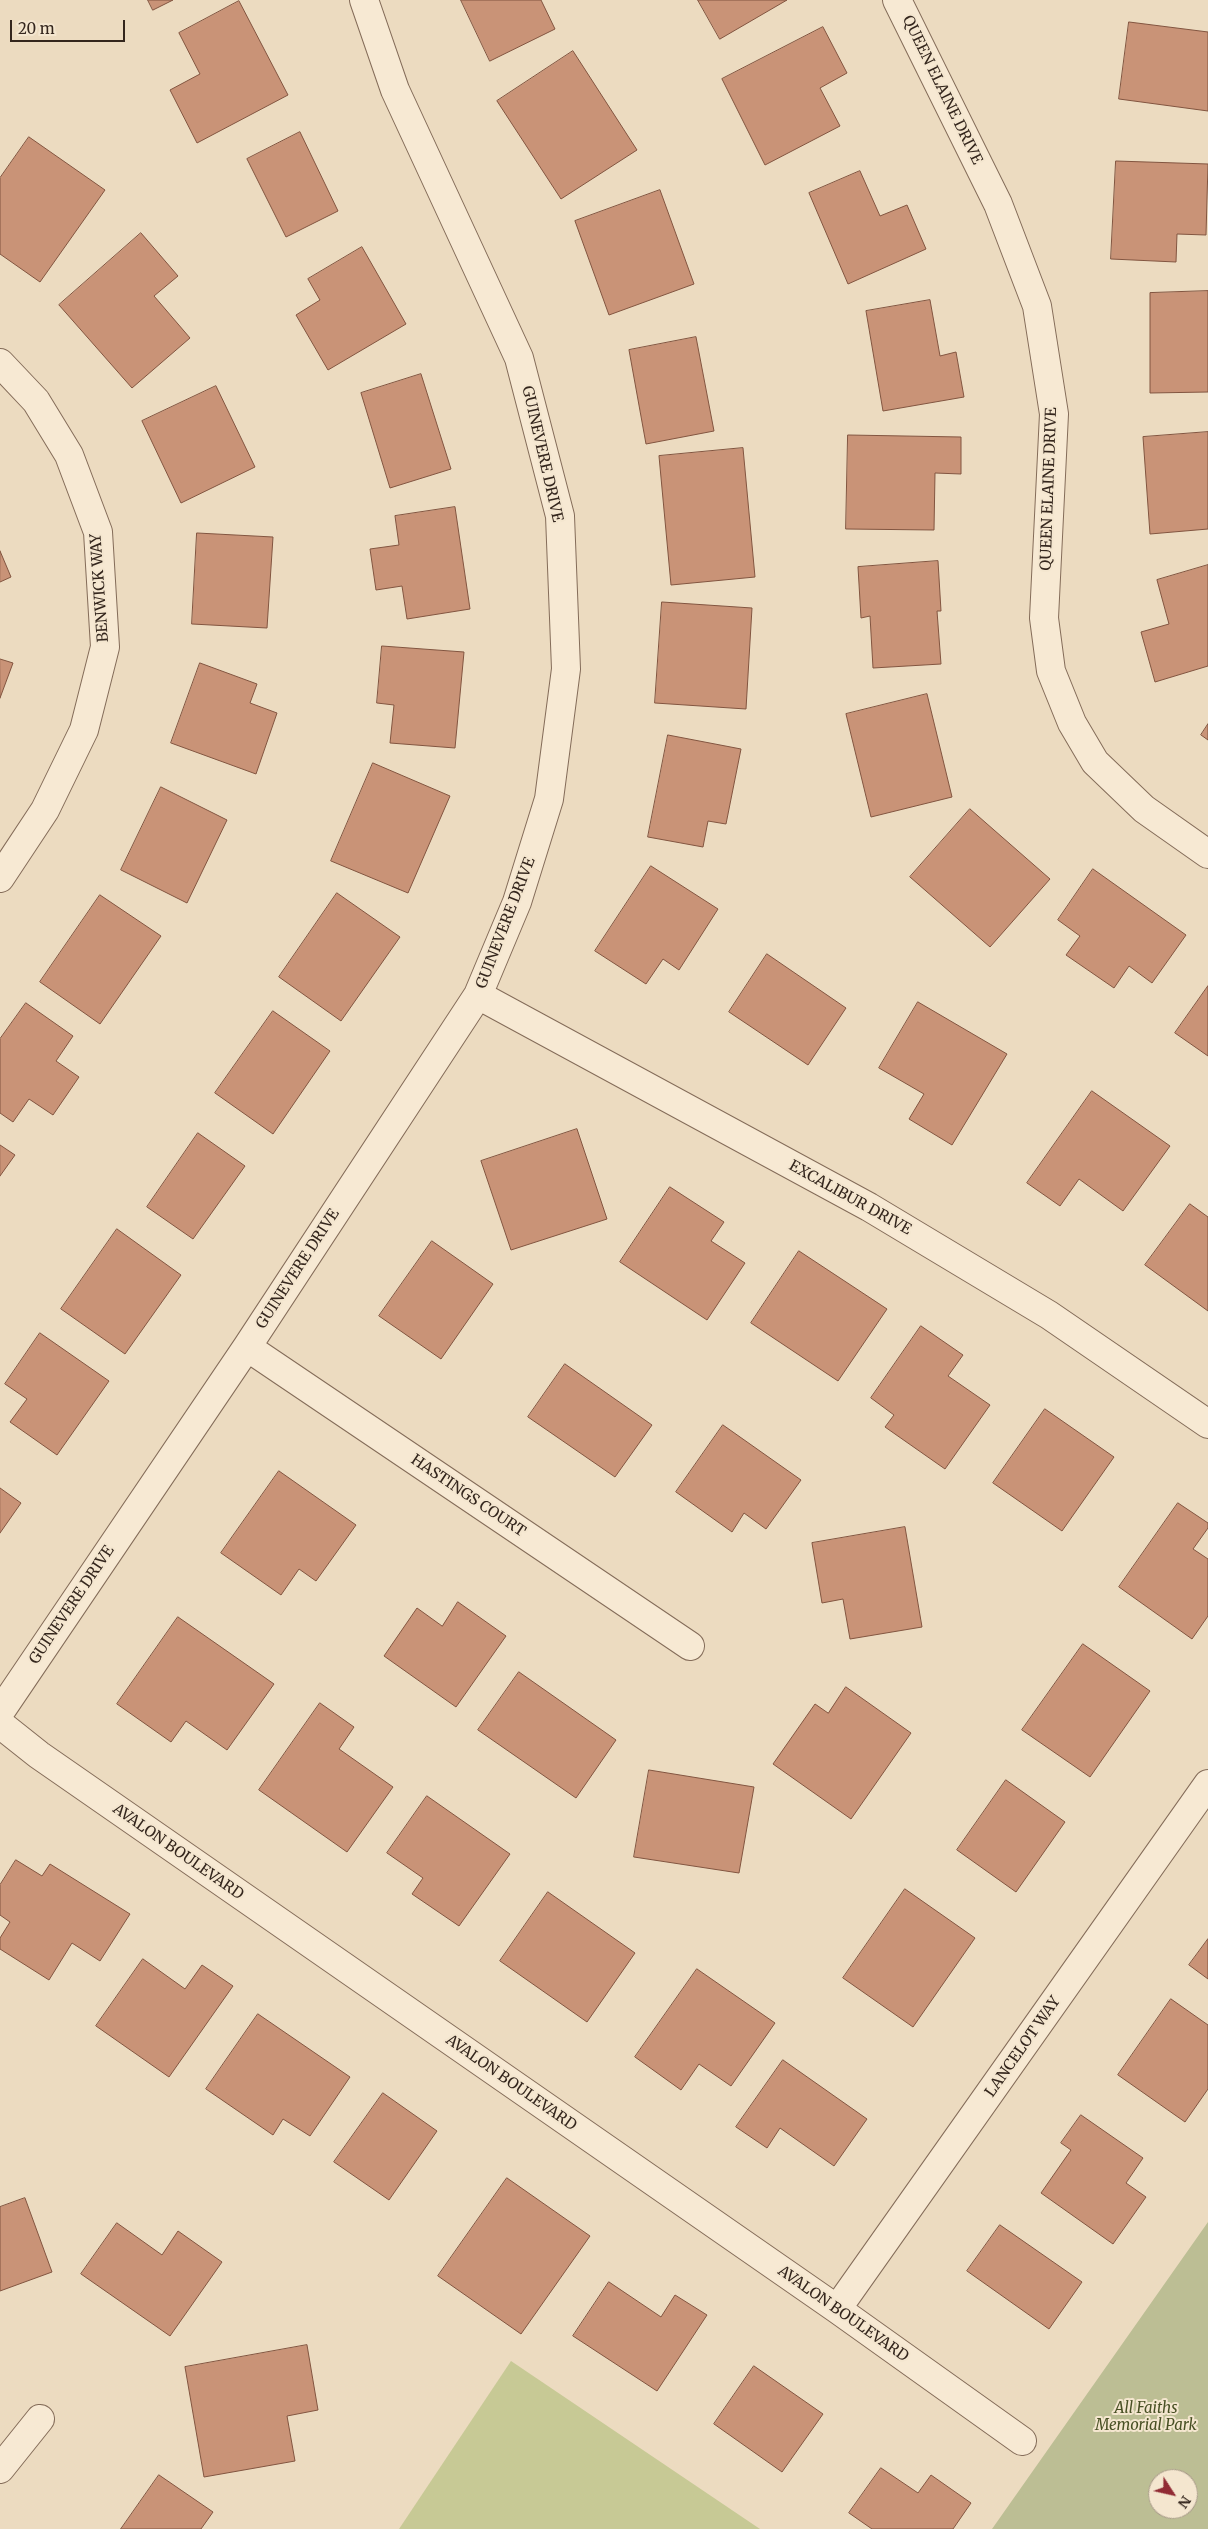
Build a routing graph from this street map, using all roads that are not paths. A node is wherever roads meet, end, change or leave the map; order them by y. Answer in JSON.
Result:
{"nodes":[{"id":1,"x":364,"y":0,"type":"edge"},
{"id":2,"x":897,"y":0,"type":"edge"},
{"id":3,"x":0,"y":363,"type":"edge"},
{"id":4,"x":1208,"y":854,"type":"edge"},
{"id":5,"x":0,"y":878,"type":"edge"},
{"id":6,"x":478,"y":995,"type":"junction"},
{"id":7,"x":246,"y":1347,"type":"junction"},
{"id":8,"x":1208,"y":1424,"type":"edge"},
{"id":9,"x":690,"y":1646,"type":"dead end"},
{"id":10,"x":0,"y":1712,"type":"edge"},
{"id":11,"x":0,"y":1724,"type":"edge"},
{"id":12,"x":1208,"y":1784,"type":"edge"},
{"id":13,"x":837,"y":2309,"type":"junction"},
{"id":14,"x":40,"y":2420,"type":"dead end"},
{"id":15,"x":1022,"y":2441,"type":"dead end"},
{"id":16,"x":0,"y":2469,"type":"edge"}],
"edges":[{"from":1,"to":6,"type":"street","name":"GUINEVERE DRIVE"},
{"from":2,"to":4,"type":"street","name":"QUEEN ELAINE DRIVE"},
{"from":3,"to":5,"type":"street","name":"BENWICK WAY"},
{"from":6,"to":7,"type":"street","name":"GUINEVERE DRIVE"},
{"from":6,"to":8,"type":"street","name":"EXCALIBUR DRIVE"},
{"from":7,"to":9,"type":"street","name":"HASTINGS COURT"},
{"from":7,"to":10,"type":"street","name":"GUINEVERE DRIVE"},
{"from":11,"to":13,"type":"street","name":"AVALON BOULEVARD"},
{"from":12,"to":13,"type":"street","name":"LANCELOT WAY"},
{"from":13,"to":15,"type":"street","name":"AVALON BOULEVARD"},
{"from":14,"to":16,"type":"street"}]}
